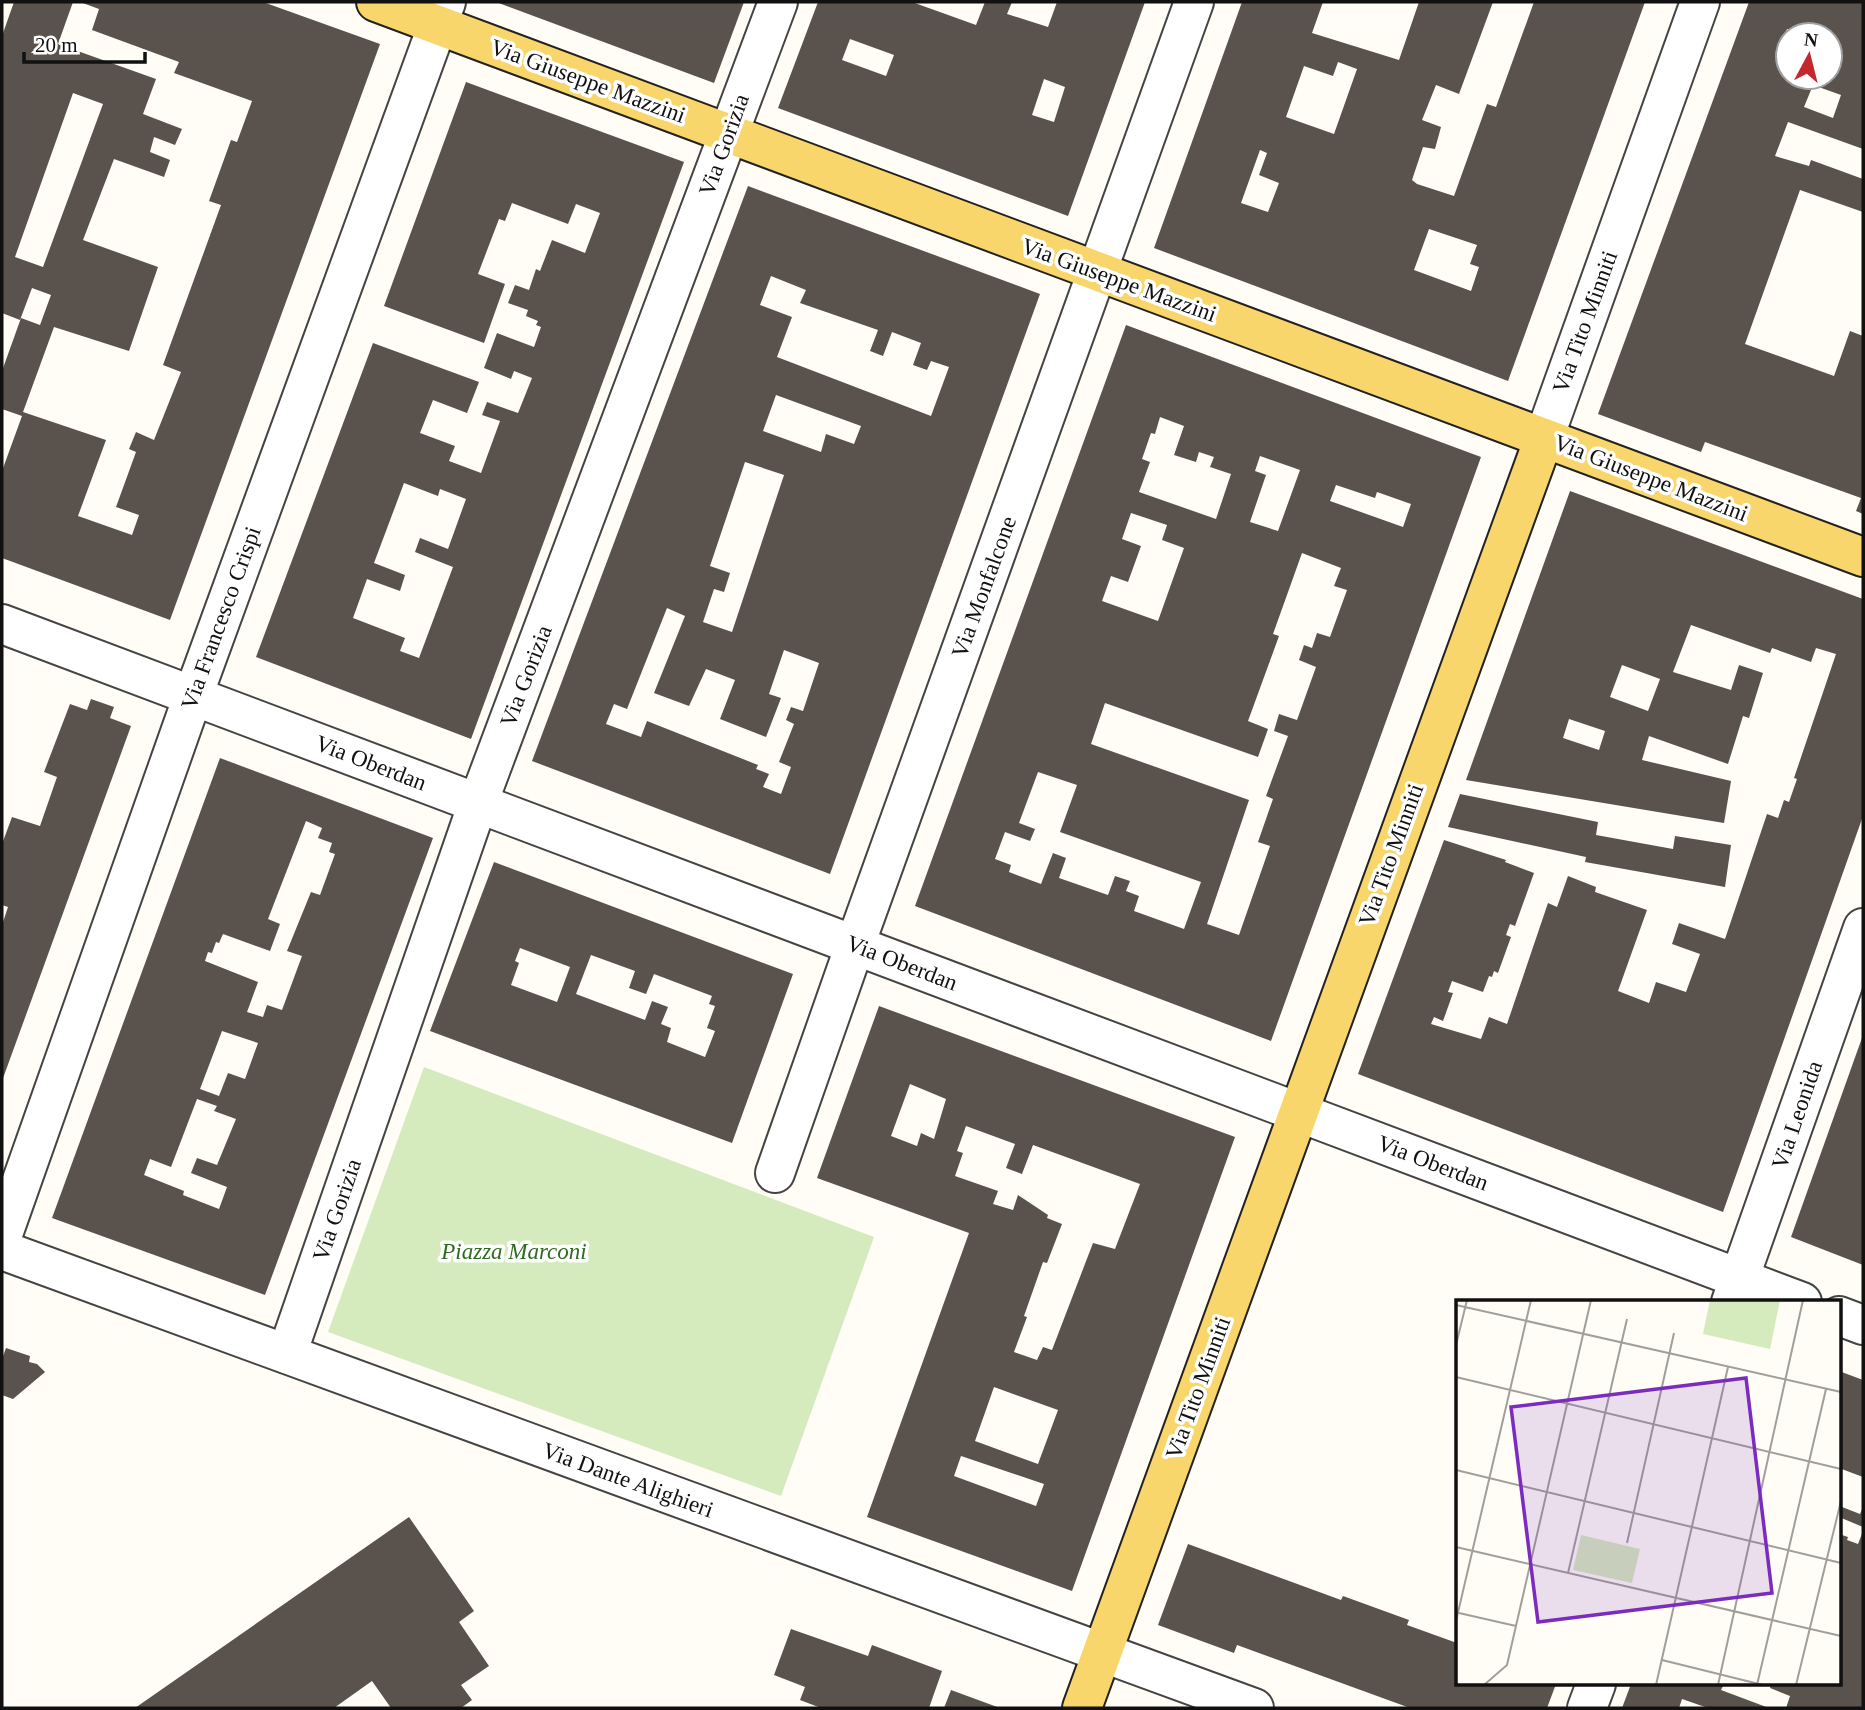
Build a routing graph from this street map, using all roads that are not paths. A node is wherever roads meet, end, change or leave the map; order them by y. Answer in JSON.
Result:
{"nodes":[{"id":1,"x":376,"y":2,"type":"edge"},
{"id":2,"x":778,"y":2,"type":"edge"},
{"id":3,"x":1194,"y":2,"type":"edge"},
{"id":4,"x":1700,"y":2,"type":"edge"},
{"id":5,"x":442,"y":14,"type":"edge"},
{"id":6,"x":728,"y":133,"type":"junction"},
{"id":7,"x":1097,"y":272,"type":"junction"},
{"id":8,"x":1544,"y":438,"type":"junction"},
{"id":9,"x":1863,"y":557,"type":"edge"},
{"id":10,"x":2,"y":624,"type":"edge"},
{"id":11,"x":193,"y":696,"type":"junction"},
{"id":12,"x":478,"y":803,"type":"junction"},
{"id":13,"x":1863,"y":928,"type":"edge"},
{"id":14,"x":855,"y":945,"type":"junction"},
{"id":15,"x":1298,"y":1112,"type":"junction"},
{"id":16,"x":775,"y":1173,"type":"dead end"},
{"id":17,"x":2,"y":1237,"type":"edge"},
{"id":18,"x":2,"y":1250,"type":"edge"},
{"id":19,"x":1735,"y":1291,"type":"edge"},
{"id":20,"x":1790,"y":1300,"type":"edge"},
{"id":21,"x":1840,"y":1316,"type":"edge"},
{"id":22,"x":1863,"y":1325,"type":"edge"},
{"id":23,"x":287,"y":1354,"type":"junction"},
{"id":24,"x":1101,"y":1653,"type":"junction"},
{"id":25,"x":1595,"y":1686,"type":"edge"},
{"id":26,"x":1082,"y":1708,"type":"edge"},
{"id":27,"x":1254,"y":1708,"type":"edge"},
{"id":28,"x":1587,"y":1708,"type":"edge"}],
"edges":[{"from":1,"to":5,"type":"main road","name":"Via Giuseppe Mazzini"},
{"from":2,"to":6,"type":"street","name":"Via Gorizia"},
{"from":3,"to":7,"type":"street","name":"Via Monfalcone"},
{"from":4,"to":8,"type":"street","name":"Via Tito Minniti"},
{"from":5,"to":6,"type":"main road","name":"Via Giuseppe Mazzini"},
{"from":5,"to":11,"type":"street","name":"Via Francesco Crispi"},
{"from":6,"to":7,"type":"main road","name":"Via Giuseppe Mazzini"},
{"from":6,"to":12,"type":"street","name":"Via Gorizia"},
{"from":7,"to":8,"type":"main road","name":"Via Giuseppe Mazzini"},
{"from":7,"to":14,"type":"street","name":"Via Monfalcone"},
{"from":8,"to":9,"type":"main road","name":"Via Giuseppe Mazzini"},
{"from":8,"to":15,"type":"main road","name":"Via Tito Minniti"},
{"from":10,"to":11,"type":"street","name":"Via Oberdan"},
{"from":11,"to":12,"type":"street","name":"Via Oberdan"},
{"from":11,"to":17,"type":"street","name":"Via Francesco Crispi"},
{"from":12,"to":14,"type":"street","name":"Via Oberdan"},
{"from":12,"to":23,"type":"street","name":"Via Gorizia"},
{"from":13,"to":19,"type":"street","name":"Via Leonida"},
{"from":14,"to":15,"type":"street","name":"Via Oberdan"},
{"from":14,"to":16,"type":"street","name":"Via Monfalcone"},
{"from":15,"to":19,"type":"street","name":"Via Oberdan"},
{"from":15,"to":24,"type":"main road","name":"Via Tito Minniti"},
{"from":18,"to":23,"type":"street","name":"Via Dante Alighieri"},
{"from":19,"to":20,"type":"street","name":"Via Oberdan"},
{"from":21,"to":22,"type":"street"},
{"from":23,"to":24,"type":"street","name":"Via Dante Alighieri"},
{"from":24,"to":26,"type":"main road","name":"Via Tito Minniti"},
{"from":24,"to":27,"type":"street","name":"Via Dante Alighieri"},
{"from":25,"to":28,"type":"street"}]}
